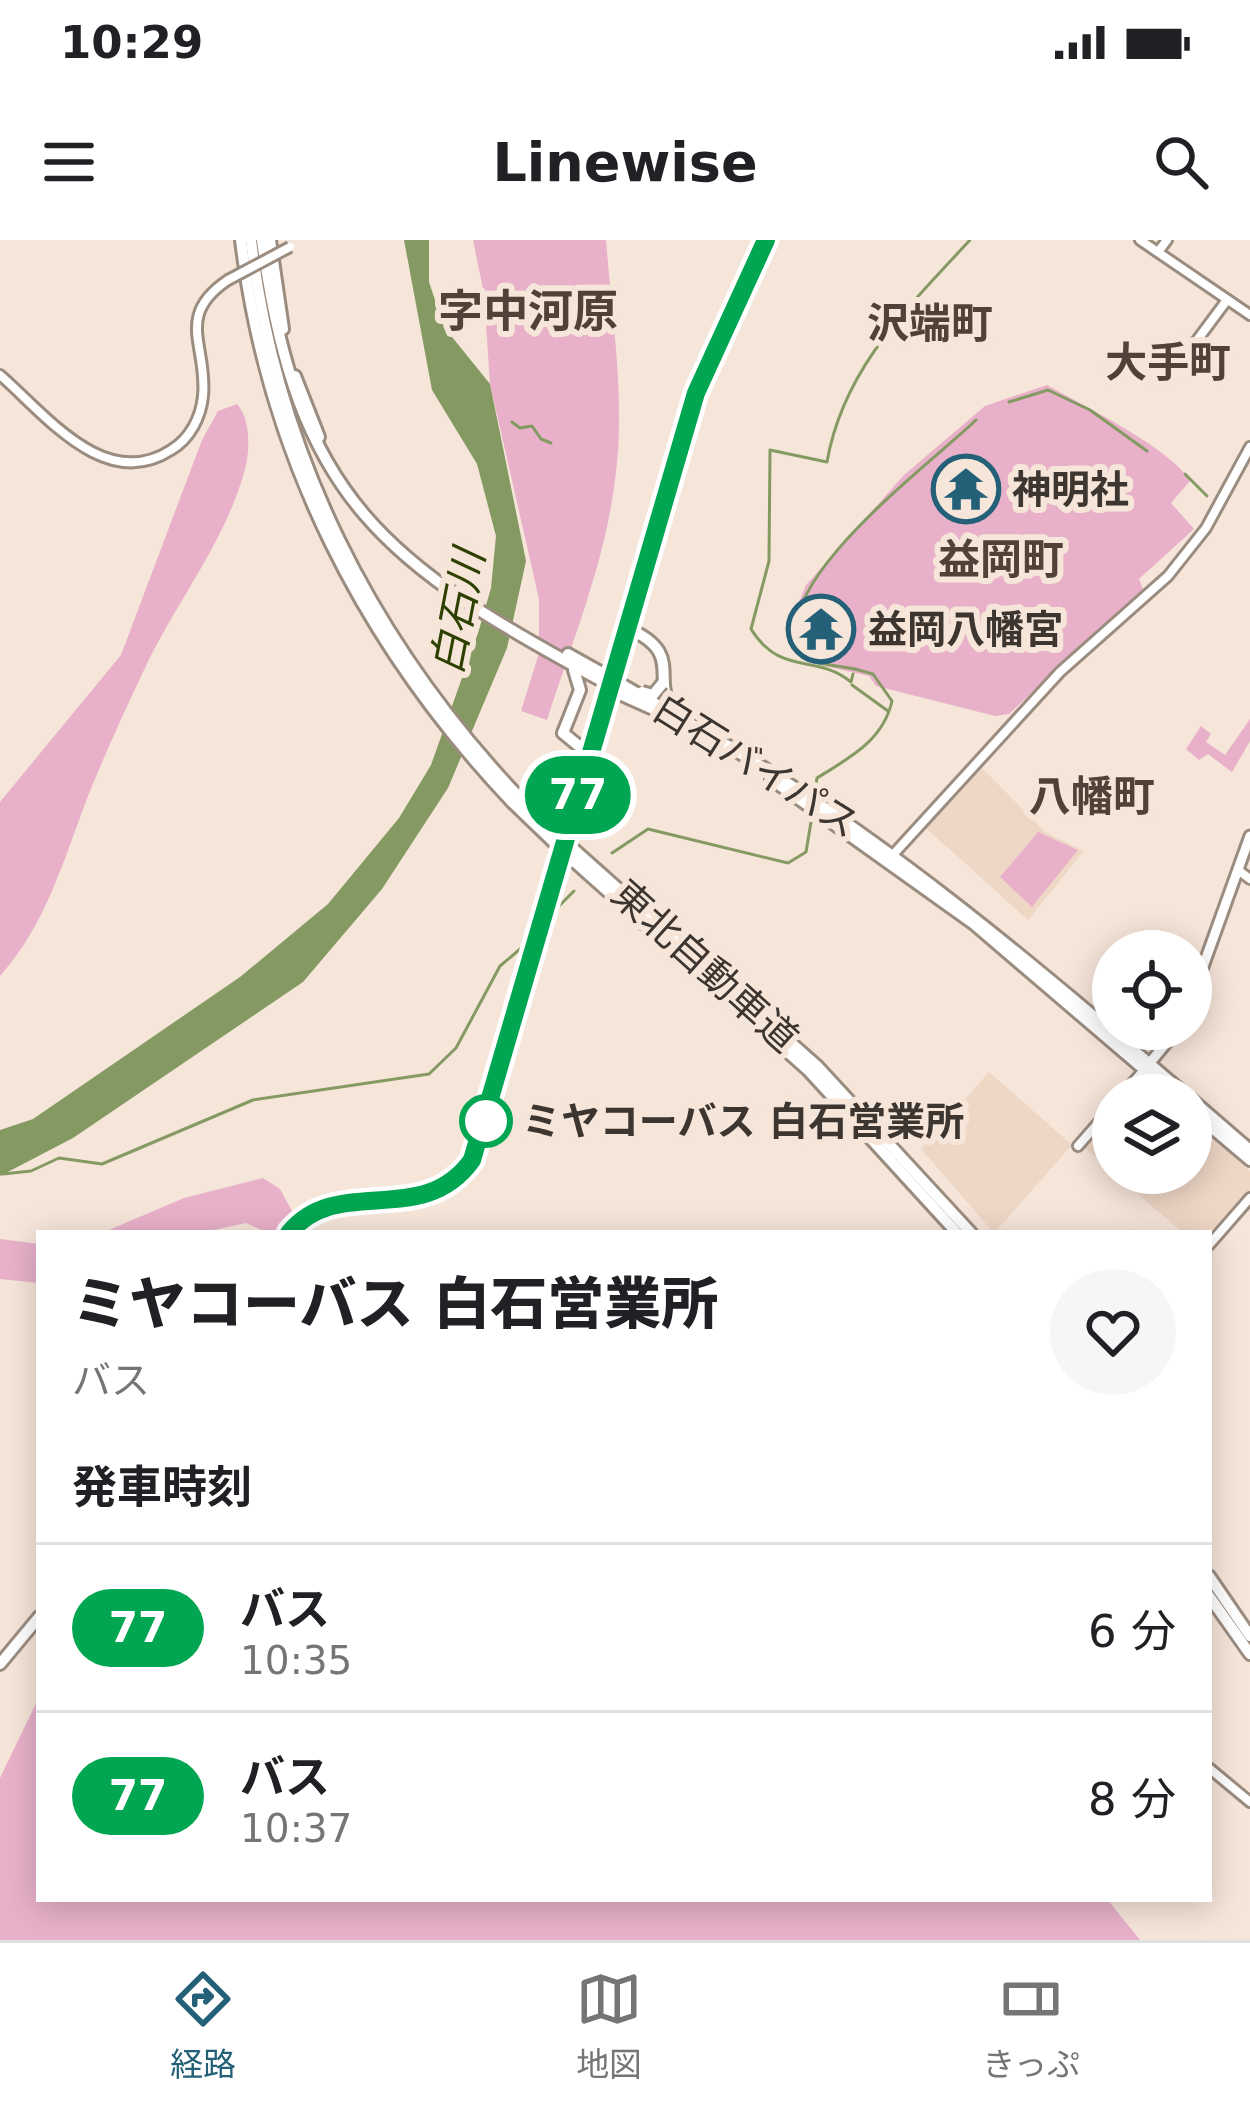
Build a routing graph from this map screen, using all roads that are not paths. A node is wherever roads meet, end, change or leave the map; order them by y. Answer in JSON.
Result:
{"nodes":[{"id":1,"x":241,"y":240,"type":"edge"},
{"id":2,"x":251,"y":240,"type":"edge"},
{"id":3,"x":266,"y":240,"type":"edge"},
{"id":4,"x":301,"y":240,"type":"edge"},
{"id":5,"x":766,"y":240,"type":"edge"},
{"id":6,"x":1140,"y":240,"type":"edge"},
{"id":7,"x":1167,"y":240,"type":"edge"},
{"id":8,"x":1158,"y":252,"type":"junction"},
{"id":9,"x":1227,"y":299,"type":"junction"},
{"id":10,"x":1250,"y":315,"type":"edge"},
{"id":11,"x":1195,"y":343,"type":"dead end"},
{"id":12,"x":0,"y":375,"type":"edge"},
{"id":13,"x":1250,"y":447,"type":"edge"},
{"id":14,"x":388,"y":538,"type":"junction"},
{"id":15,"x":627,"y":628,"type":"junction"},
{"id":16,"x":381,"y":629,"type":"junction"},
{"id":17,"x":570,"y":662,"type":"junction"},
{"id":18,"x":606,"y":680,"type":"junction"},
{"id":19,"x":664,"y":680,"type":"junction"},
{"id":20,"x":580,"y":690,"type":"junction"},
{"id":21,"x":682,"y":718,"type":"junction"},
{"id":22,"x":707,"y":737,"type":"junction"},
{"id":23,"x":590,"y":755,"type":"junction"},
{"id":24,"x":1250,"y":836,"type":"edge"},
{"id":25,"x":569,"y":851,"type":"junction"},
{"id":26,"x":891,"y":856,"type":"junction"},
{"id":27,"x":1238,"y":870,"type":"junction"},
{"id":28,"x":1250,"y":879,"type":"edge"},
{"id":29,"x":1212,"y":942,"type":"edge"},
{"id":30,"x":1161,"y":1050,"type":"edge"},
{"id":31,"x":1147,"y":1067,"type":"junction"},
{"id":32,"x":1141,"y":1074,"type":"edge"},
{"id":33,"x":1154,"y":1074,"type":"edge"},
{"id":34,"x":1157,"y":1074,"type":"edge"},
{"id":35,"x":1212,"y":1117,"type":"edge"},
{"id":36,"x":1212,"y":1128,"type":"edge"},
{"id":37,"x":1092,"y":1130,"type":"edge"},
{"id":38,"x":1078,"y":1146,"type":"dead end"},
{"id":39,"x":1250,"y":1150,"type":"edge"},
{"id":40,"x":1250,"y":1160,"type":"edge"},
{"id":41,"x":1250,"y":1198,"type":"edge"},
{"id":42,"x":292,"y":1230,"type":"edge"},
{"id":43,"x":953,"y":1230,"type":"edge"},
{"id":44,"x":968,"y":1230,"type":"edge"},
{"id":45,"x":1212,"y":1242,"type":"edge"},
{"id":46,"x":1212,"y":1580,"type":"edge"},
{"id":47,"x":1212,"y":1600,"type":"edge"},
{"id":48,"x":36,"y":1621,"type":"edge"},
{"id":49,"x":1250,"y":1636,"type":"edge"},
{"id":50,"x":1250,"y":1654,"type":"edge"},
{"id":51,"x":0,"y":1664,"type":"edge"},
{"id":52,"x":1212,"y":1770,"type":"edge"},
{"id":53,"x":1250,"y":1802,"type":"edge"}],
"edges":[{"from":1,"to":16,"type":"highway","name":"東北自動車道"},
{"from":2,"to":16,"type":"highway","name":"東北自動車道"},
{"from":3,"to":14,"type":"highway","name":"白石バイパス"},
{"from":4,"to":12,"type":"street","bridge":true},
{"from":5,"to":15,"type":"highway"},
{"from":6,"to":8,"type":"street"},
{"from":7,"to":8,"type":"street"},
{"from":8,"to":9,"type":"street"},
{"from":9,"to":10,"type":"street"},
{"from":9,"to":11,"type":"street"},
{"from":13,"to":26,"type":"street"},
{"from":14,"to":17,"type":"highway","name":"白石バイパス"},
{"from":14,"to":17,"type":"highway","name":"白石バイパス"},
{"from":15,"to":19,"type":"highway"},
{"from":15,"to":23,"type":"highway"},
{"from":16,"to":25,"type":"highway","name":"東北自動車道","bridge":true},
{"from":17,"to":18,"type":"highway","name":"白石バイパス"},
{"from":17,"to":18,"type":"highway","name":"白石バイパス"},
{"from":17,"to":20,"type":"highway"},
{"from":18,"to":19,"type":"highway","bridge":true},
{"from":18,"to":20,"type":"highway"},
{"from":18,"to":21,"type":"highway","name":"白石バイパス","bridge":true},
{"from":18,"to":22,"type":"highway","name":"白石バイパス","bridge":true},
{"from":19,"to":21,"type":"highway","bridge":true},
{"from":20,"to":23,"type":"highway"},
{"from":21,"to":22,"type":"highway","name":"白石バイパス","bridge":true},
{"from":22,"to":26,"type":"highway","name":"白石バイパス"},
{"from":23,"to":42,"type":"highway"},
{"from":24,"to":27,"type":"main road"},
{"from":25,"to":43,"type":"highway","name":"東北自動車道"},
{"from":25,"to":44,"type":"highway","name":"東北自動車道"},
{"from":26,"to":31,"type":"highway","name":"白石バイパス"},
{"from":27,"to":28,"type":"street"},
{"from":27,"to":29,"type":"main road"},
{"from":30,"to":31,"type":"main road"},
{"from":31,"to":32,"type":"street"},
{"from":31,"to":33,"type":"highway","name":"白石バイパス"},
{"from":31,"to":34,"type":"highway","name":"白石バイパス"},
{"from":35,"to":39,"type":"highway","name":"白石バイパス"},
{"from":36,"to":40,"type":"highway"},
{"from":37,"to":38,"type":"street"},
{"from":41,"to":45,"type":"street"},
{"from":46,"to":49,"type":"highway"},
{"from":47,"to":50,"type":"highway"},
{"from":48,"to":51,"type":"highway"},
{"from":52,"to":53,"type":"street"}]}
